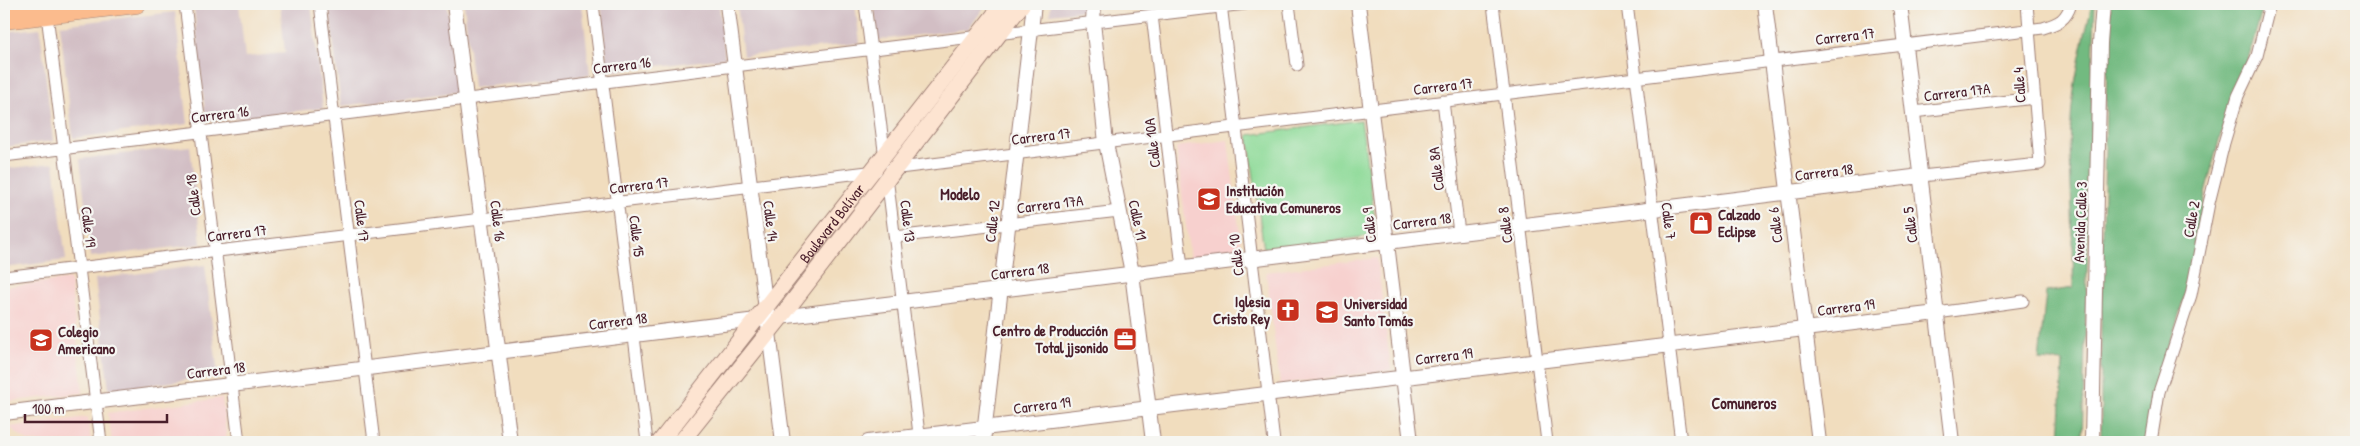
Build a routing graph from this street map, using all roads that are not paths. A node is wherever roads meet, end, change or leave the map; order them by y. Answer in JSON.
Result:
{"nodes":[{"id":1,"x":30,"y":4,"type":"edge"},
{"id":2,"x":136,"y":4,"type":"edge"},
{"id":3,"x":185,"y":4,"type":"edge"},
{"id":4,"x":320,"y":4,"type":"edge"},
{"id":5,"x":454,"y":4,"type":"edge"},
{"id":6,"x":592,"y":4,"type":"edge"},
{"id":7,"x":728,"y":4,"type":"edge"},
{"id":8,"x":865,"y":4,"type":"edge"},
{"id":9,"x":1003,"y":4,"type":"edge"},
{"id":10,"x":1022,"y":4,"type":"edge"},
{"id":11,"x":1034,"y":4,"type":"edge"},
{"id":12,"x":1094,"y":4,"type":"edge"},
{"id":13,"x":1244,"y":4,"type":"edge"},
{"id":14,"x":1289,"y":4,"type":"edge"},
{"id":15,"x":1358,"y":4,"type":"edge"},
{"id":16,"x":1493,"y":4,"type":"edge"},
{"id":17,"x":1627,"y":4,"type":"edge"},
{"id":18,"x":1765,"y":4,"type":"edge"},
{"id":19,"x":1900,"y":4,"type":"edge"},
{"id":20,"x":2027,"y":4,"type":"edge"},
{"id":21,"x":2071,"y":4,"type":"edge"},
{"id":22,"x":2103,"y":4,"type":"edge"},
{"id":23,"x":2270,"y":4,"type":"edge"},
{"id":24,"x":1221,"y":5,"type":"edge"},
{"id":25,"x":5,"y":9,"type":"edge"},
{"id":26,"x":47,"y":15,"type":"junction"},
{"id":27,"x":1152,"y":15,"type":"junction"},
{"id":28,"x":1093,"y":22,"type":"junction"},
{"id":29,"x":2030,"y":29,"type":"junction"},
{"id":30,"x":1031,"y":30,"type":"junction"},
{"id":31,"x":998,"y":34,"type":"junction"},
{"id":32,"x":977,"y":36,"type":"junction"},
{"id":33,"x":1905,"y":44,"type":"junction"},
{"id":34,"x":871,"y":50,"type":"junction"},
{"id":35,"x":1772,"y":61,"type":"junction"},
{"id":36,"x":1296,"y":65,"type":"dead end"},
{"id":37,"x":735,"y":66,"type":"junction"},
{"id":38,"x":1636,"y":78,"type":"junction"},
{"id":39,"x":602,"y":82,"type":"junction"},
{"id":40,"x":1504,"y":94,"type":"junction"},
{"id":41,"x":2035,"y":98,"type":"junction"},
{"id":42,"x":466,"y":99,"type":"junction"},
{"id":43,"x":1443,"y":101,"type":"junction"},
{"id":44,"x":1371,"y":110,"type":"junction"},
{"id":45,"x":1913,"y":112,"type":"junction"},
{"id":46,"x":334,"y":115,"type":"junction"},
{"id":47,"x":1236,"y":127,"type":"junction"},
{"id":48,"x":201,"y":132,"type":"junction"},
{"id":49,"x":1166,"y":136,"type":"junction"},
{"id":50,"x":1106,"y":143,"type":"junction"},
{"id":51,"x":64,"y":148,"type":"junction"},
{"id":52,"x":1016,"y":154,"type":"junction"},
{"id":53,"x":4,"y":156,"type":"edge"},
{"id":54,"x":2040,"y":164,"type":"joint"},
{"id":55,"x":885,"y":168,"type":"junction"},
{"id":56,"x":1921,"y":176,"type":"junction"},
{"id":57,"x":750,"y":186,"type":"junction"},
{"id":58,"x":1788,"y":193,"type":"junction"},
{"id":59,"x":617,"y":202,"type":"junction"},
{"id":60,"x":1653,"y":209,"type":"junction"},
{"id":61,"x":1119,"y":211,"type":"junction"},
{"id":62,"x":481,"y":219,"type":"junction"},
{"id":63,"x":1008,"y":223,"type":"junction"},
{"id":64,"x":1520,"y":226,"type":"junction"},
{"id":65,"x":1459,"y":233,"type":"junction"},
{"id":66,"x":348,"y":235,"type":"junction"},
{"id":67,"x":894,"y":236,"type":"junction"},
{"id":68,"x":1387,"y":242,"type":"junction"},
{"id":69,"x":215,"y":251,"type":"junction"},
{"id":70,"x":1252,"y":259,"type":"junction"},
{"id":71,"x":1182,"y":267,"type":"junction"},
{"id":72,"x":79,"y":268,"type":"junction"},
{"id":73,"x":1132,"y":274,"type":"junction"},
{"id":74,"x":4,"y":277,"type":"edge"},
{"id":75,"x":1000,"y":290,"type":"junction"},
{"id":76,"x":2023,"y":301,"type":"dead end"},
{"id":77,"x":903,"y":302,"type":"junction"},
{"id":78,"x":1937,"y":313,"type":"junction"},
{"id":79,"x":768,"y":318,"type":"junction"},
{"id":80,"x":1804,"y":329,"type":"junction"},
{"id":81,"x":634,"y":335,"type":"junction"},
{"id":82,"x":1670,"y":345,"type":"junction"},
{"id":83,"x":498,"y":352,"type":"junction"},
{"id":84,"x":1537,"y":361,"type":"junction"},
{"id":85,"x":365,"y":368,"type":"junction"},
{"id":86,"x":1403,"y":377,"type":"junction"},
{"id":87,"x":232,"y":384,"type":"junction"},
{"id":88,"x":1268,"y":394,"type":"junction"},
{"id":89,"x":96,"y":401,"type":"junction"},
{"id":90,"x":1149,"y":408,"type":"junction"},
{"id":91,"x":4,"y":413,"type":"edge"},
{"id":92,"x":984,"y":435,"type":"edge"},
{"id":93,"x":920,"y":439,"type":"edge"},
{"id":94,"x":101,"y":442,"type":"edge"},
{"id":95,"x":239,"y":442,"type":"edge"},
{"id":96,"x":374,"y":442,"type":"edge"},
{"id":97,"x":510,"y":442,"type":"edge"},
{"id":98,"x":647,"y":442,"type":"edge"},
{"id":99,"x":660,"y":442,"type":"edge"},
{"id":100,"x":681,"y":442,"type":"edge"},
{"id":101,"x":783,"y":442,"type":"edge"},
{"id":102,"x":868,"y":442,"type":"edge"},
{"id":103,"x":1153,"y":442,"type":"edge"},
{"id":104,"x":1274,"y":442,"type":"edge"},
{"id":105,"x":1411,"y":442,"type":"edge"},
{"id":106,"x":1547,"y":442,"type":"edge"},
{"id":107,"x":1682,"y":442,"type":"edge"},
{"id":108,"x":1818,"y":442,"type":"edge"},
{"id":109,"x":1952,"y":442,"type":"edge"},
{"id":110,"x":2092,"y":442,"type":"edge"},
{"id":111,"x":2151,"y":442,"type":"edge"}],
"edges":[{"from":1,"to":25,"type":"main road"},
{"from":2,"to":26,"type":"main road"},
{"from":3,"to":48,"type":"street","name":"Calle 18"},
{"from":4,"to":46,"type":"street","name":"Calle 17"},
{"from":5,"to":42,"type":"street","name":"Calle 16"},
{"from":6,"to":39,"type":"street","name":"Calle 15"},
{"from":7,"to":37,"type":"street","name":"Calle 14"},
{"from":8,"to":34,"type":"street","name":"Calle 13"},
{"from":9,"to":32,"type":"main road","name":"Boulevard Bolívar"},
{"from":10,"to":31,"type":"main road","name":"Boulevard Bolívar"},
{"from":11,"to":30,"type":"street","name":"Calle 12"},
{"from":12,"to":28,"type":"street","name":"Calle 11"},
{"from":13,"to":24,"type":"street","name":"Carrera 16"},
{"from":14,"to":36,"type":"street"},
{"from":15,"to":44,"type":"street","name":"Calle 9"},
{"from":16,"to":40,"type":"street","name":"Calle 8"},
{"from":17,"to":38,"type":"street","name":"Calle 7"},
{"from":18,"to":35,"type":"street","name":"Calle 6"},
{"from":19,"to":33,"type":"street","name":"Calle 5"},
{"from":20,"to":29,"type":"street","name":"Calle 4"},
{"from":21,"to":29,"type":"street","name":"Carrera 17"},
{"from":22,"to":110,"type":"street","name":"Avenida Calle 3"},
{"from":23,"to":111,"type":"street","name":"Calle 2"},
{"from":24,"to":27,"type":"street","name":"Carrera 16"},
{"from":24,"to":47,"type":"street","name":"Calle 10"},
{"from":25,"to":26,"type":"main road"},
{"from":26,"to":51,"type":"street","name":"Calle 19"},
{"from":27,"to":28,"type":"street","name":"Carrera 16"},
{"from":27,"to":49,"type":"street","name":"Calle 10A"},
{"from":28,"to":30,"type":"street","name":"Carrera 16"},
{"from":28,"to":50,"type":"street","name":"Calle 11"},
{"from":29,"to":33,"type":"street","name":"Carrera 17"},
{"from":29,"to":41,"type":"street","name":"Calle 4"},
{"from":30,"to":31,"type":"street","name":"Carrera 16"},
{"from":30,"to":52,"type":"street","name":"Calle 12"},
{"from":31,"to":32,"type":"street","name":"Carrera 16"},
{"from":31,"to":55,"type":"main road","name":"Boulevard Bolívar"},
{"from":32,"to":34,"type":"street","name":"Carrera 16"},
{"from":32,"to":55,"type":"main road","name":"Boulevard Bolívar"},
{"from":33,"to":35,"type":"street","name":"Carrera 17"},
{"from":33,"to":45,"type":"street","name":"Calle 5"},
{"from":34,"to":37,"type":"street","name":"Carrera 16"},
{"from":34,"to":55,"type":"street","name":"Calle 13"},
{"from":35,"to":38,"type":"street","name":"Carrera 17"},
{"from":35,"to":58,"type":"street","name":"Calle 6"},
{"from":37,"to":39,"type":"street","name":"Carrera 16"},
{"from":37,"to":57,"type":"street","name":"Calle 14"},
{"from":38,"to":40,"type":"street","name":"Carrera 17"},
{"from":38,"to":60,"type":"street","name":"Calle 7"},
{"from":39,"to":42,"type":"street","name":"Carrera 16"},
{"from":39,"to":59,"type":"street","name":"Calle 15"},
{"from":40,"to":43,"type":"street","name":"Carrera 17"},
{"from":40,"to":64,"type":"street","name":"Calle 8"},
{"from":41,"to":45,"type":"street","name":"Carrera 17A"},
{"from":41,"to":54,"type":"street","name":"Calle 4"},
{"from":42,"to":46,"type":"street","name":"Carrera 16"},
{"from":42,"to":62,"type":"street","name":"Calle 16"},
{"from":43,"to":44,"type":"street","name":"Carrera 17"},
{"from":43,"to":65,"type":"street","name":"Calle 8A"},
{"from":44,"to":47,"type":"street","name":"Carrera 17"},
{"from":44,"to":68,"type":"street","name":"Calle 9"},
{"from":45,"to":56,"type":"street","name":"Calle 5"},
{"from":46,"to":48,"type":"street","name":"Carrera 16"},
{"from":46,"to":66,"type":"street","name":"Calle 17"},
{"from":47,"to":49,"type":"street","name":"Carrera 17"},
{"from":47,"to":70,"type":"street","name":"Calle 10"},
{"from":48,"to":51,"type":"street","name":"Carrera 16"},
{"from":48,"to":69,"type":"street","name":"Calle 18"},
{"from":49,"to":50,"type":"street","name":"Carrera 17"},
{"from":49,"to":71,"type":"street","name":"Calle 10A"},
{"from":50,"to":52,"type":"street","name":"Carrera 17"},
{"from":50,"to":61,"type":"street","name":"Calle 11"},
{"from":51,"to":53,"type":"street","name":"Carrera 16"},
{"from":51,"to":72,"type":"street","name":"Calle 19"},
{"from":52,"to":55,"type":"street","name":"Carrera 17"},
{"from":52,"to":63,"type":"street","name":"Calle 12"},
{"from":54,"to":56,"type":"street","name":"Carrera 18"},
{"from":55,"to":57,"type":"street","name":"Carrera 17"},
{"from":55,"to":67,"type":"street","name":"Calle 13"},
{"from":55,"to":79,"type":"main road","name":"Boulevard Bolívar"},
{"from":56,"to":58,"type":"street","name":"Carrera 18"},
{"from":56,"to":78,"type":"street","name":"Calle 5"},
{"from":57,"to":59,"type":"street","name":"Carrera 17"},
{"from":57,"to":79,"type":"street","name":"Calle 14"},
{"from":58,"to":60,"type":"street","name":"Carrera 18"},
{"from":58,"to":80,"type":"street","name":"Calle 6"},
{"from":59,"to":62,"type":"street","name":"Carrera 17"},
{"from":59,"to":81,"type":"street","name":"Calle 15"},
{"from":60,"to":64,"type":"street","name":"Carrera 18"},
{"from":60,"to":82,"type":"street","name":"Calle 7"},
{"from":61,"to":63,"type":"street","name":"Carrera 17A"},
{"from":61,"to":73,"type":"street","name":"Calle 11"},
{"from":62,"to":66,"type":"street","name":"Carrera 17"},
{"from":62,"to":83,"type":"street","name":"Calle 16"},
{"from":63,"to":67,"type":"street","name":"Carrera 17A"},
{"from":63,"to":75,"type":"street","name":"Calle 12"},
{"from":64,"to":65,"type":"street","name":"Carrera 18"},
{"from":64,"to":84,"type":"street","name":"Calle 8"},
{"from":65,"to":68,"type":"street","name":"Carrera 18"},
{"from":66,"to":69,"type":"street","name":"Carrera 17"},
{"from":66,"to":85,"type":"street","name":"Calle 17"},
{"from":67,"to":77,"type":"street","name":"Calle 13"},
{"from":68,"to":70,"type":"street","name":"Carrera 18"},
{"from":68,"to":86,"type":"street","name":"Calle 9"},
{"from":69,"to":72,"type":"street","name":"Carrera 17"},
{"from":69,"to":87,"type":"street","name":"Calle 18"},
{"from":70,"to":71,"type":"street","name":"Carrera 18"},
{"from":70,"to":88,"type":"street","name":"Calle 10"},
{"from":71,"to":73,"type":"street","name":"Carrera 18"},
{"from":72,"to":74,"type":"street","name":"Carrera 17"},
{"from":72,"to":89,"type":"street","name":"Calle 19"},
{"from":73,"to":75,"type":"street","name":"Carrera 18"},
{"from":73,"to":90,"type":"street","name":"Calle 11"},
{"from":75,"to":77,"type":"street","name":"Carrera 18"},
{"from":75,"to":92,"type":"street","name":"Calle 12"},
{"from":76,"to":78,"type":"street","name":"Carrera 19"},
{"from":77,"to":79,"type":"street","name":"Carrera 18"},
{"from":77,"to":93,"type":"street","name":"Calle 13"},
{"from":78,"to":80,"type":"street","name":"Carrera 19"},
{"from":78,"to":109,"type":"street","name":"Calle 5"},
{"from":79,"to":81,"type":"street","name":"Carrera 18"},
{"from":79,"to":99,"type":"main road","name":"Boulevard Bolívar"},
{"from":79,"to":100,"type":"main road","name":"Boulevard Bolívar"},
{"from":79,"to":101,"type":"street","name":"Calle 14"},
{"from":80,"to":82,"type":"street","name":"Carrera 19"},
{"from":80,"to":108,"type":"street","name":"Calle 6"},
{"from":81,"to":83,"type":"street","name":"Carrera 18"},
{"from":81,"to":98,"type":"street","name":"Calle 15"},
{"from":82,"to":84,"type":"street","name":"Carrera 19"},
{"from":82,"to":107,"type":"street","name":"Calle 7"},
{"from":83,"to":85,"type":"street","name":"Carrera 18"},
{"from":83,"to":97,"type":"street","name":"Calle 16"},
{"from":84,"to":86,"type":"street","name":"Carrera 19"},
{"from":84,"to":106,"type":"street","name":"Calle 8"},
{"from":85,"to":87,"type":"street","name":"Carrera 18"},
{"from":85,"to":96,"type":"street","name":"Calle 17"},
{"from":86,"to":88,"type":"street","name":"Carrera 19"},
{"from":86,"to":105,"type":"street","name":"Calle 9"},
{"from":87,"to":89,"type":"street","name":"Carrera 18"},
{"from":87,"to":95,"type":"street","name":"Calle 18"},
{"from":88,"to":90,"type":"street","name":"Carrera 19"},
{"from":88,"to":104,"type":"street","name":"Calle 10"},
{"from":89,"to":91,"type":"street","name":"Carrera 18"},
{"from":89,"to":94,"type":"street","name":"Calle 19"},
{"from":90,"to":92,"type":"street","name":"Carrera 19"},
{"from":90,"to":103,"type":"street","name":"Calle 11"},
{"from":92,"to":93,"type":"street","name":"Carrera 19"},
{"from":93,"to":102,"type":"street","name":"Carrera 19"}]}
